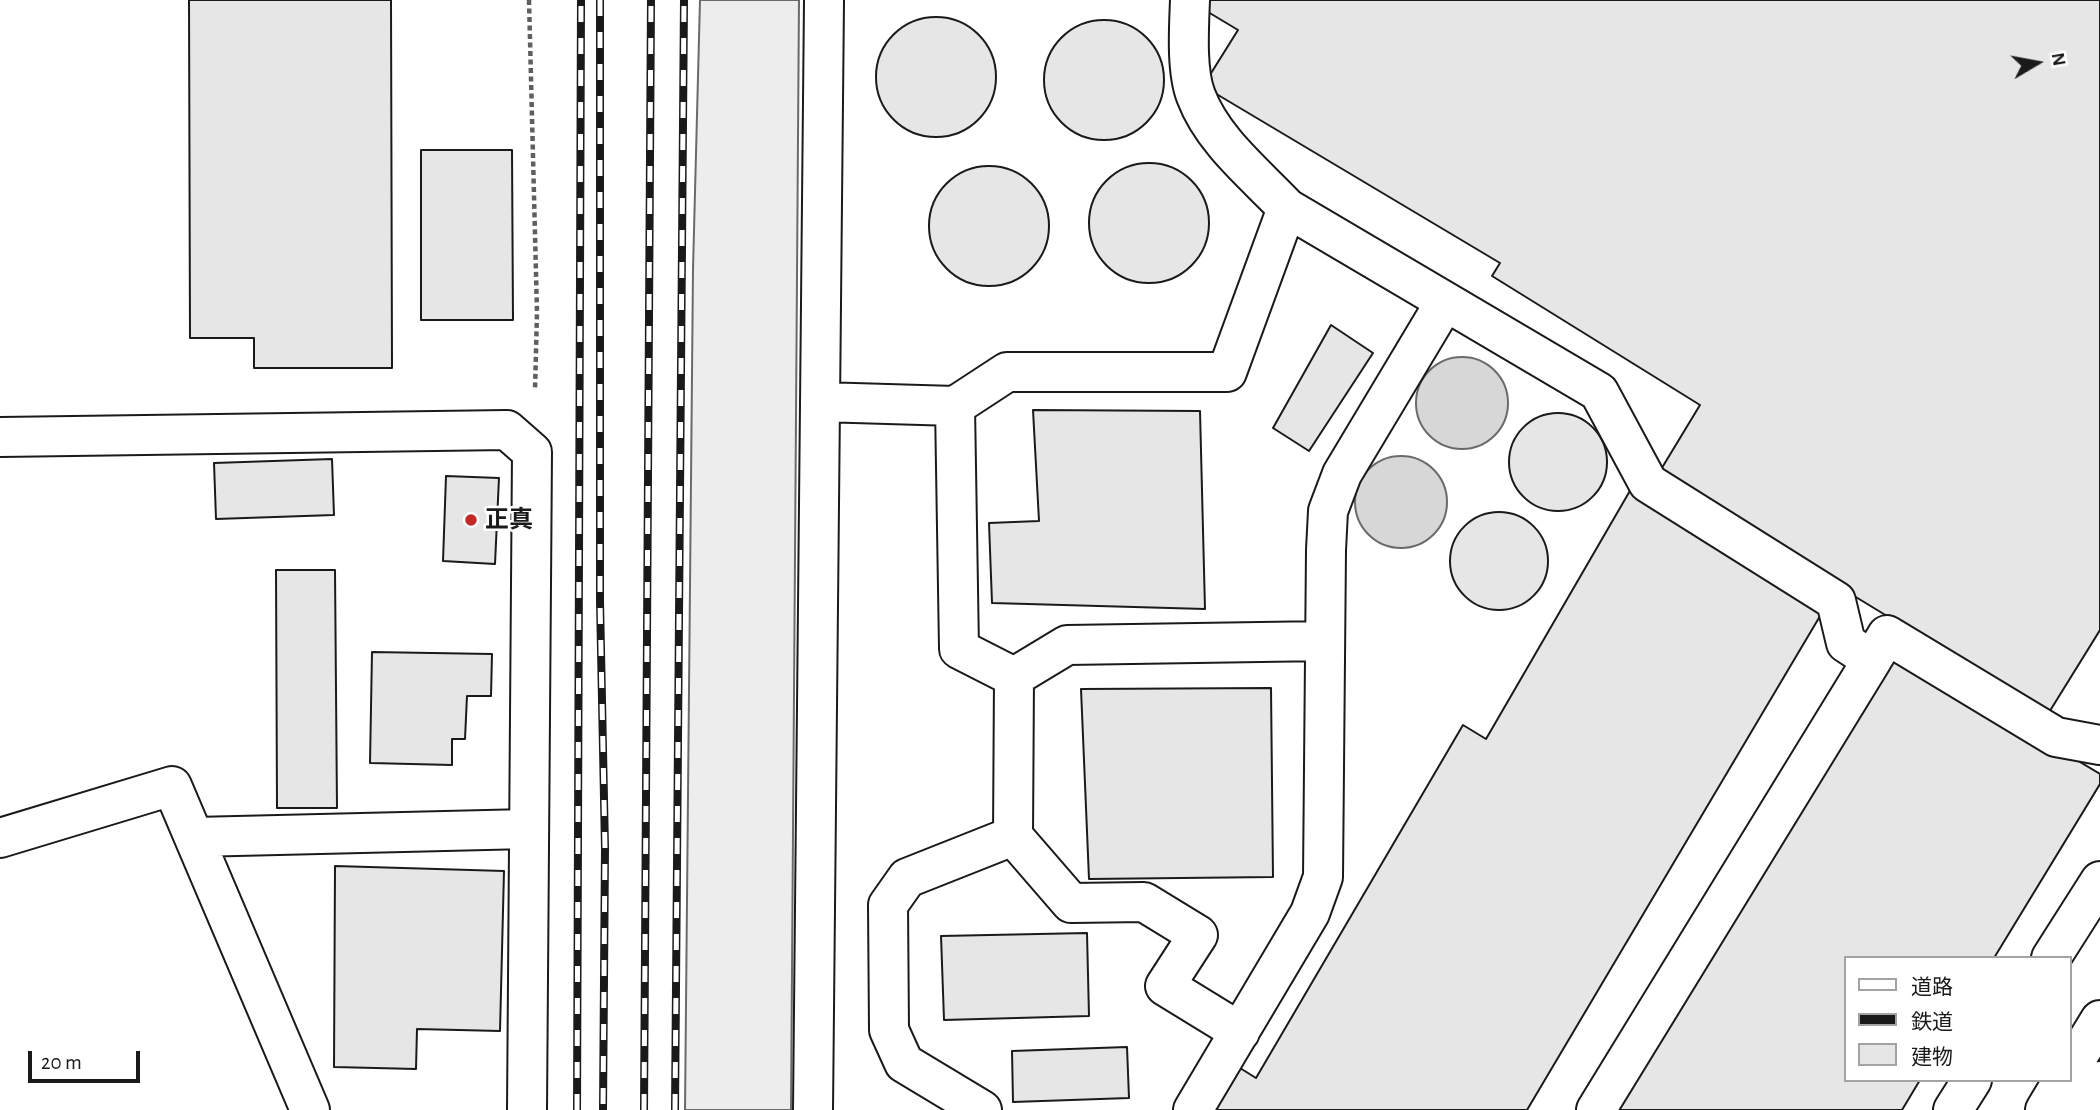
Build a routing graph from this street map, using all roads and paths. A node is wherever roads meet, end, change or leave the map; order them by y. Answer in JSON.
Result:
{"nodes":[{"id":1,"x":529,"y":0,"type":"edge"},
{"id":2,"x":824,"y":0,"type":"edge"},
{"id":3,"x":1190,"y":0,"type":"edge"},
{"id":4,"x":1287,"y":208,"type":"junction"},
{"id":5,"x":1445,"y":302,"type":"junction"},
{"id":6,"x":535,"y":390,"type":"dead end"},
{"id":7,"x":820,"y":402,"type":"junction"},
{"id":8,"x":955,"y":406,"type":"junction"},
{"id":9,"x":0,"y":437,"type":"edge"},
{"id":10,"x":1325,"y":641,"type":"junction"},
{"id":11,"x":1872,"y":660,"type":"junction"},
{"id":12,"x":1014,"y":677,"type":"junction"},
{"id":13,"x":2100,"y":745,"type":"edge"},
{"id":14,"x":528,"y":829,"type":"junction"},
{"id":15,"x":1013,"y":836,"type":"junction"},
{"id":16,"x":195,"y":837,"type":"junction"},
{"id":17,"x":0,"y":838,"type":"edge"},
{"id":18,"x":2100,"y":881,"type":"edge"},
{"id":19,"x":2052,"y":956,"type":"edge"},
{"id":20,"x":2100,"y":1020,"type":"edge"},
{"id":21,"x":1240,"y":1032,"type":"junction"},
{"id":22,"x":2072,"y":1066,"type":"edge"},
{"id":23,"x":2100,"y":1081,"type":"edge"},
{"id":24,"x":1971,"y":1082,"type":"edge"},
{"id":25,"x":2062,"y":1082,"type":"edge"},
{"id":26,"x":310,"y":1110,"type":"edge"},
{"id":27,"x":527,"y":1110,"type":"edge"},
{"id":28,"x":813,"y":1110,"type":"edge"},
{"id":29,"x":982,"y":1110,"type":"edge"},
{"id":30,"x":1193,"y":1110,"type":"edge"},
{"id":31,"x":1596,"y":1110,"type":"edge"},
{"id":32,"x":1953,"y":1110,"type":"edge"},
{"id":33,"x":2045,"y":1110,"type":"edge"},
{"id":34,"x":2083,"y":1110,"type":"edge"}],
"edges":[{"from":1,"to":6,"type":"path"},
{"from":2,"to":7,"type":"street"},
{"from":3,"to":4,"type":"street"},
{"from":4,"to":5,"type":"street"},
{"from":4,"to":8,"type":"street"},
{"from":5,"to":10,"type":"street"},
{"from":5,"to":11,"type":"street"},
{"from":7,"to":8,"type":"street"},
{"from":7,"to":28,"type":"street"},
{"from":8,"to":12,"type":"street"},
{"from":9,"to":14,"type":"street"},
{"from":10,"to":12,"type":"street"},
{"from":10,"to":21,"type":"street"},
{"from":11,"to":13,"type":"street"},
{"from":11,"to":31,"type":"street"},
{"from":12,"to":15,"type":"street"},
{"from":14,"to":16,"type":"street"},
{"from":14,"to":27,"type":"street"},
{"from":15,"to":21,"type":"street"},
{"from":15,"to":29,"type":"street"},
{"from":16,"to":17,"type":"street"},
{"from":16,"to":26,"type":"street"},
{"from":18,"to":19,"type":"street"},
{"from":20,"to":22,"type":"street"},
{"from":21,"to":30,"type":"street"},
{"from":23,"to":34,"type":"street"},
{"from":24,"to":32,"type":"street"},
{"from":25,"to":33,"type":"street"}]}
